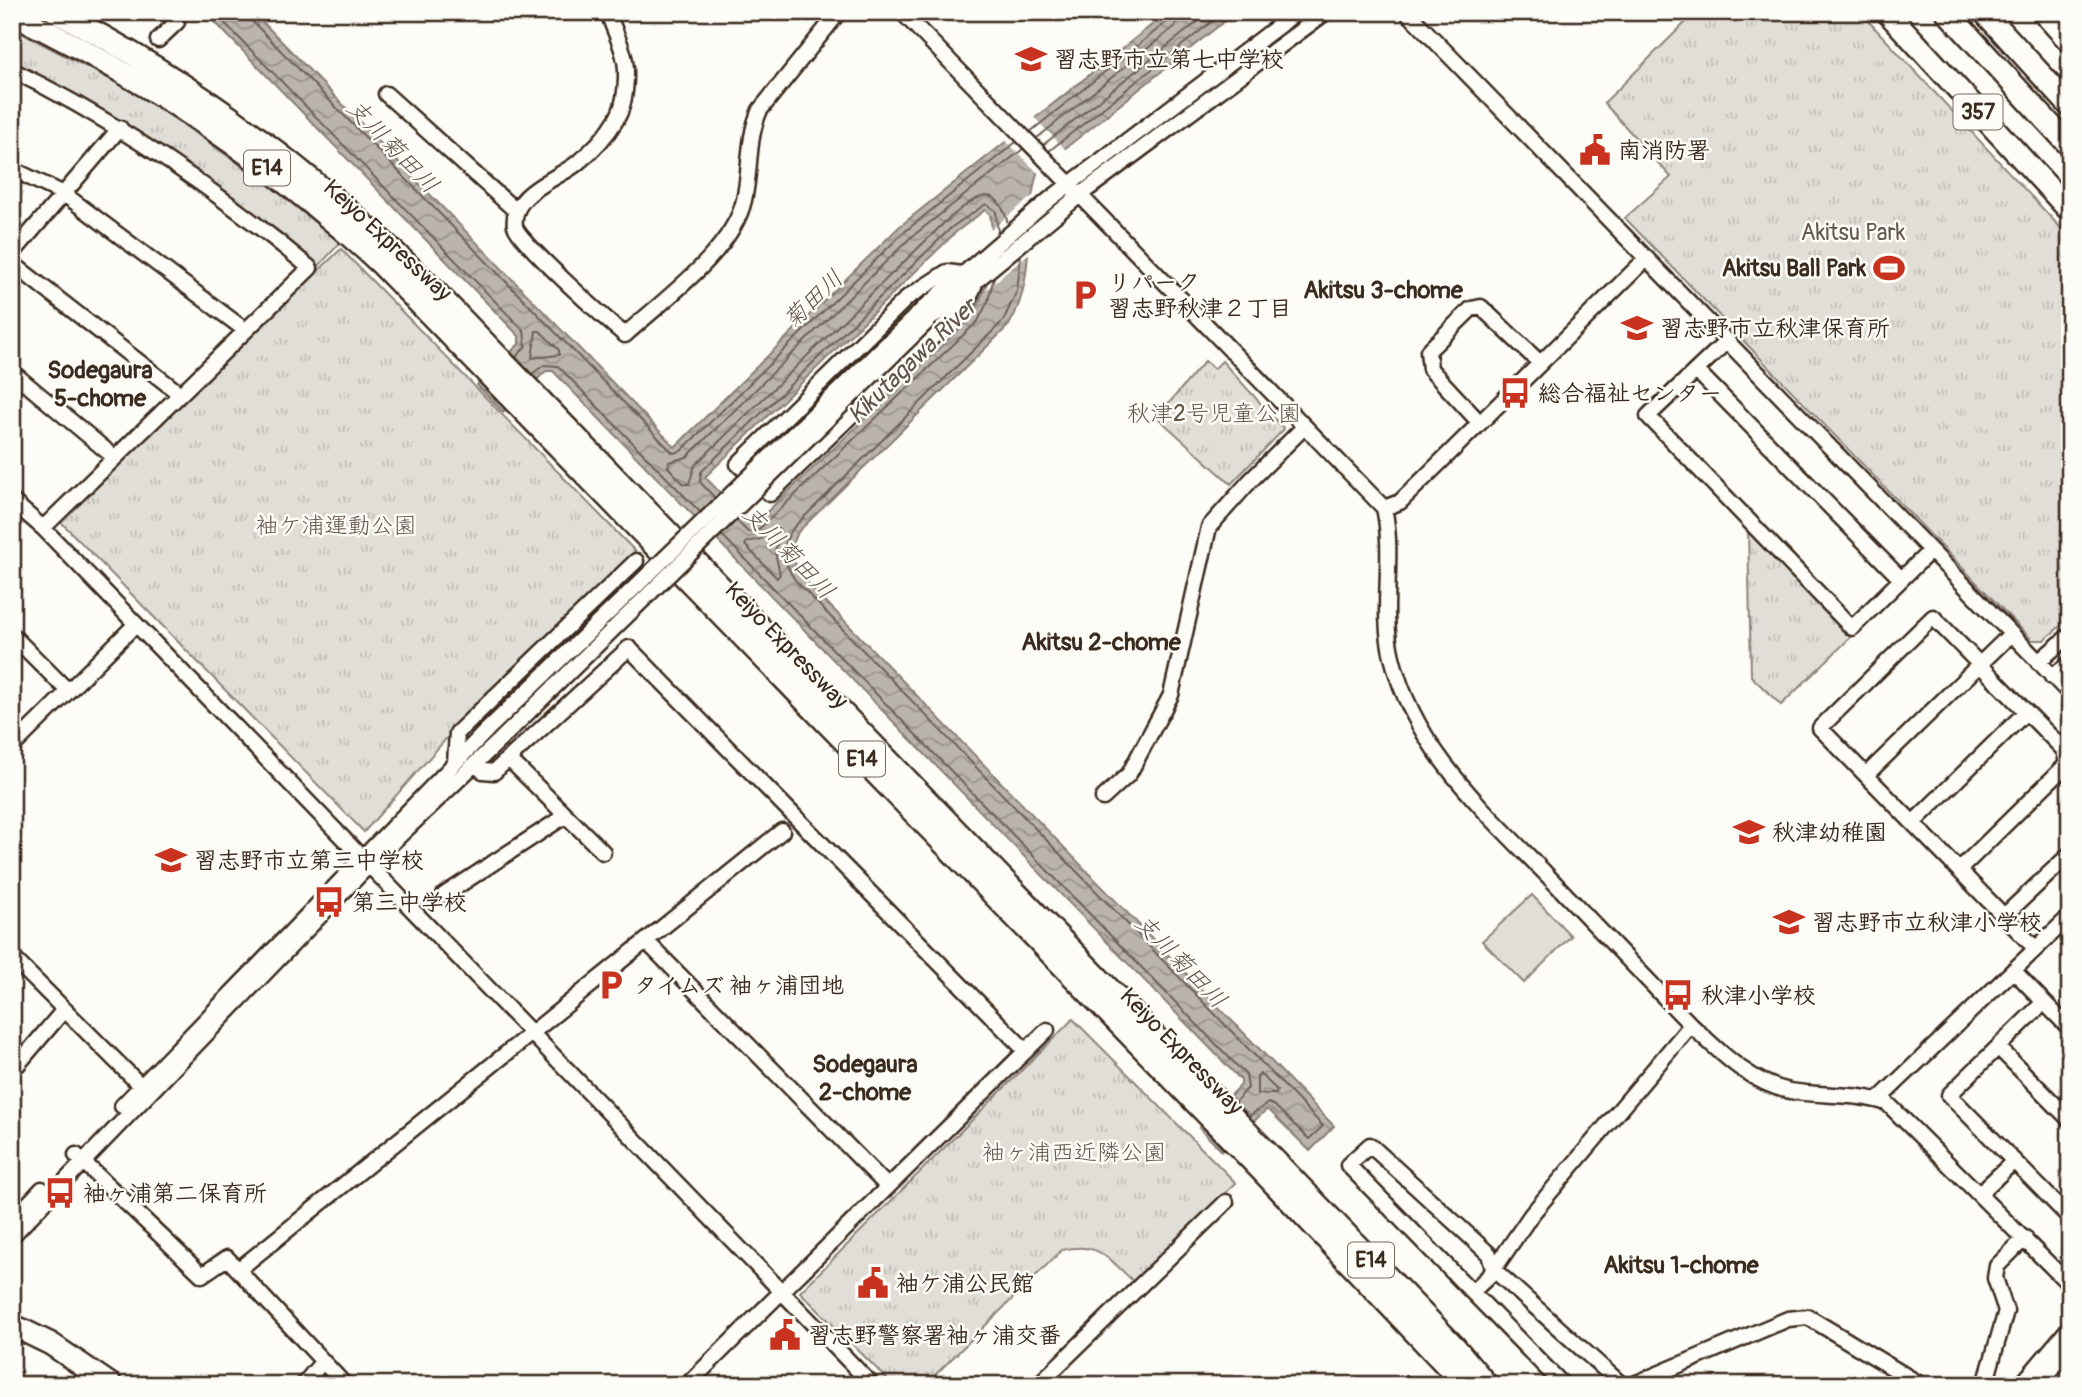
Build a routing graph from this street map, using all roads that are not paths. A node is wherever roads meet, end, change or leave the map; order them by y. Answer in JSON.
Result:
{"nodes":[{"id":1,"x":56,"y":12,"type":"edge"},
{"id":2,"x":167,"y":12,"type":"edge"},
{"id":3,"x":608,"y":12,"type":"edge"},
{"id":4,"x":839,"y":12,"type":"edge"},
{"id":5,"x":902,"y":12,"type":"edge"},
{"id":6,"x":1297,"y":12,"type":"edge"},
{"id":7,"x":1326,"y":12,"type":"edge"},
{"id":8,"x":1407,"y":12,"type":"edge"},
{"id":9,"x":1887,"y":12,"type":"edge"},
{"id":10,"x":1947,"y":12,"type":"edge"},
{"id":11,"x":1984,"y":12,"type":"edge"},
{"id":12,"x":2043,"y":12,"type":"edge"},
{"id":13,"x":12,"y":14,"type":"edge"},
{"id":14,"x":158,"y":40,"type":"dead end"},
{"id":15,"x":2070,"y":42,"type":"edge"},
{"id":16,"x":12,"y":70,"type":"edge"},
{"id":17,"x":386,"y":94,"type":"dead end"},
{"id":18,"x":2070,"y":106,"type":"edge"},
{"id":19,"x":120,"y":128,"type":"junction"},
{"id":20,"x":2070,"y":146,"type":"edge"},
{"id":21,"x":12,"y":169,"type":"edge"},
{"id":22,"x":1070,"y":184,"type":"junction"},
{"id":23,"x":64,"y":194,"type":"junction"},
{"id":24,"x":1081,"y":194,"type":"junction"},
{"id":25,"x":516,"y":211,"type":"junction"},
{"id":26,"x":2070,"y":211,"type":"edge"},
{"id":27,"x":12,"y":254,"type":"edge"},
{"id":28,"x":1646,"y":259,"type":"junction"},
{"id":29,"x":12,"y":263,"type":"edge"},
{"id":30,"x":962,"y":274,"type":"junction"},
{"id":31,"x":976,"y":281,"type":"junction"},
{"id":32,"x":928,"y":313,"type":"junction"},
{"id":33,"x":245,"y":330,"type":"junction"},
{"id":34,"x":1726,"y":342,"type":"junction"},
{"id":35,"x":1539,"y":362,"type":"junction"},
{"id":36,"x":1697,"y":371,"type":"junction"},
{"id":37,"x":12,"y":372,"type":"edge"},
{"id":38,"x":180,"y":394,"type":"junction"},
{"id":39,"x":1479,"y":422,"type":"junction"},
{"id":40,"x":1304,"y":428,"type":"junction"},
{"id":41,"x":114,"y":457,"type":"junction"},
{"id":42,"x":12,"y":501,"type":"edge"},
{"id":43,"x":1384,"y":508,"type":"junction"},
{"id":44,"x":43,"y":527,"type":"junction"},
{"id":45,"x":1930,"y":551,"type":"junction"},
{"id":46,"x":636,"y":561,"type":"dead end"},
{"id":47,"x":1901,"y":579,"type":"junction"},
{"id":48,"x":136,"y":624,"type":"junction"},
{"id":49,"x":2011,"y":634,"type":"junction"},
{"id":50,"x":12,"y":635,"type":"edge"},
{"id":51,"x":2070,"y":635,"type":"edge"},
{"id":52,"x":2038,"y":662,"type":"junction"},
{"id":53,"x":2070,"y":663,"type":"edge"},
{"id":54,"x":1980,"y":664,"type":"junction"},
{"id":55,"x":2052,"y":677,"type":"junction"},
{"id":56,"x":68,"y":691,"type":"junction"},
{"id":57,"x":2070,"y":694,"type":"edge"},
{"id":58,"x":2026,"y":712,"type":"junction"},
{"id":59,"x":12,"y":747,"type":"edge"},
{"id":60,"x":509,"y":758,"type":"junction"},
{"id":61,"x":455,"y":762,"type":"junction"},
{"id":62,"x":475,"y":764,"type":"junction"},
{"id":63,"x":2068,"y":769,"type":"edge"},
{"id":64,"x":1866,"y":775,"type":"junction"},
{"id":65,"x":1103,"y":799,"type":"dead end"},
{"id":66,"x":565,"y":816,"type":"junction"},
{"id":67,"x":1913,"y":823,"type":"junction"},
{"id":68,"x":782,"y":831,"type":"dead end"},
{"id":69,"x":603,"y":852,"type":"dead end"},
{"id":70,"x":2070,"y":855,"type":"edge"},
{"id":71,"x":367,"y":861,"type":"junction"},
{"id":72,"x":1959,"y":870,"type":"junction"},
{"id":73,"x":444,"y":895,"type":"dead end"},
{"id":74,"x":2004,"y":916,"type":"junction"},
{"id":75,"x":2070,"y":916,"type":"edge"},
{"id":76,"x":647,"y":942,"type":"junction"},
{"id":77,"x":2035,"y":948,"type":"junction"},
{"id":78,"x":12,"y":957,"type":"edge"},
{"id":79,"x":2014,"y":971,"type":"junction"},
{"id":80,"x":2044,"y":1002,"type":"junction"},
{"id":81,"x":63,"y":1011,"type":"junction"},
{"id":82,"x":1691,"y":1025,"type":"junction"},
{"id":83,"x":2069,"y":1026,"type":"edge"},
{"id":84,"x":1047,"y":1030,"type":"dead end"},
{"id":85,"x":534,"y":1034,"type":"junction"},
{"id":86,"x":1998,"y":1047,"type":"junction"},
{"id":87,"x":1026,"y":1051,"type":"junction"},
{"id":88,"x":12,"y":1063,"type":"edge"},
{"id":89,"x":144,"y":1089,"type":"junction"},
{"id":90,"x":1878,"y":1100,"type":"junction"},
{"id":91,"x":1211,"y":1106,"type":"junction"},
{"id":92,"x":2070,"y":1120,"type":"edge"},
{"id":93,"x":1247,"y":1142,"type":"junction"},
{"id":94,"x":78,"y":1157,"type":"junction"},
{"id":95,"x":2014,"y":1161,"type":"junction"},
{"id":96,"x":888,"y":1187,"type":"junction"},
{"id":97,"x":1980,"y":1193,"type":"junction"},
{"id":98,"x":1226,"y":1202,"type":"dead end"},
{"id":99,"x":2070,"y":1218,"type":"edge"},
{"id":100,"x":12,"y":1221,"type":"edge"},
{"id":101,"x":12,"y":1236,"type":"edge"},
{"id":102,"x":2025,"y":1238,"type":"junction"},
{"id":103,"x":1493,"y":1269,"type":"junction"},
{"id":104,"x":238,"y":1270,"type":"junction"},
{"id":105,"x":2070,"y":1285,"type":"edge"},
{"id":106,"x":782,"y":1292,"type":"junction"},
{"id":107,"x":1472,"y":1292,"type":"junction"},
{"id":108,"x":12,"y":1325,"type":"edge"},
{"id":109,"x":2070,"y":1327,"type":"edge"},
{"id":110,"x":2070,"y":1347,"type":"edge"},
{"id":111,"x":323,"y":1361,"type":"junction"},
{"id":112,"x":105,"y":1383,"type":"edge"},
{"id":113,"x":303,"y":1385,"type":"edge"},
{"id":114,"x":345,"y":1385,"type":"edge"},
{"id":115,"x":687,"y":1385,"type":"edge"},
{"id":116,"x":872,"y":1385,"type":"edge"},
{"id":117,"x":1038,"y":1385,"type":"edge"},
{"id":118,"x":1465,"y":1385,"type":"edge"},
{"id":119,"x":1488,"y":1385,"type":"edge"},
{"id":120,"x":1563,"y":1385,"type":"edge"},
{"id":121,"x":1622,"y":1385,"type":"edge"},
{"id":122,"x":1632,"y":1385,"type":"edge"},
{"id":123,"x":1920,"y":1385,"type":"edge"},
{"id":124,"x":1985,"y":1385,"type":"edge"},
{"id":125,"x":2021,"y":1385,"type":"edge"},
{"id":126,"x":2039,"y":1385,"type":"edge"}],
"edges":[{"from":1,"to":91,"type":"highway","name":"Keiyo Expressway","number":"E14"},
{"from":2,"to":14,"type":"street"},
{"from":3,"to":25,"type":"street"},
{"from":4,"to":25,"type":"street"},
{"from":5,"to":22,"type":"street"},
{"from":6,"to":22,"type":"street"},
{"from":7,"to":24,"type":"street"},
{"from":8,"to":28,"type":"street"},
{"from":9,"to":26,"type":"highway","number":"357"},
{"from":10,"to":20,"type":"highway"},
{"from":11,"to":18,"type":"highway"},
{"from":12,"to":15,"type":"highway"},
{"from":13,"to":91,"type":"highway","name":"Keiyo Expressway","number":"E14"},
{"from":16,"to":19,"type":"street"},
{"from":17,"to":25,"type":"street"},
{"from":19,"to":23,"type":"street"},
{"from":19,"to":33,"type":"street"},
{"from":21,"to":23,"type":"street"},
{"from":22,"to":24,"type":"street"},
{"from":22,"to":30,"type":"street"},
{"from":23,"to":27,"type":"street"},
{"from":23,"to":33,"type":"street"},
{"from":24,"to":31,"type":"street"},
{"from":24,"to":40,"type":"street"},
{"from":28,"to":34,"type":"street"},
{"from":28,"to":35,"type":"street"},
{"from":29,"to":38,"type":"street"},
{"from":30,"to":31,"type":"street"},
{"from":30,"to":32,"type":"street"},
{"from":31,"to":32,"type":"street"},
{"from":32,"to":61,"type":"street","bridge":true},
{"from":32,"to":62,"type":"street","bridge":true},
{"from":33,"to":38,"type":"street"},
{"from":34,"to":36,"type":"street"},
{"from":34,"to":45,"type":"street"},
{"from":35,"to":39,"type":"street"},
{"from":35,"to":39,"type":"street"},
{"from":36,"to":47,"type":"street"},
{"from":36,"to":47,"type":"street"},
{"from":37,"to":41,"type":"street"},
{"from":38,"to":41,"type":"street"},
{"from":39,"to":43,"type":"street"},
{"from":40,"to":43,"type":"street"},
{"from":40,"to":65,"type":"street"},
{"from":41,"to":44,"type":"street"},
{"from":42,"to":44,"type":"street"},
{"from":43,"to":82,"type":"street"},
{"from":44,"to":48,"type":"street"},
{"from":45,"to":47,"type":"street"},
{"from":45,"to":49,"type":"street"},
{"from":46,"to":61,"type":"street"},
{"from":48,"to":56,"type":"street"},
{"from":48,"to":71,"type":"street"},
{"from":49,"to":52,"type":"street"},
{"from":49,"to":54,"type":"street"},
{"from":50,"to":56,"type":"street"},
{"from":51,"to":52,"type":"street"},
{"from":52,"to":55,"type":"street"},
{"from":53,"to":55,"type":"street"},
{"from":54,"to":58,"type":"street"},
{"from":54,"to":64,"type":"street"},
{"from":54,"to":64,"type":"street"},
{"from":55,"to":57,"type":"street"},
{"from":56,"to":59,"type":"street"},
{"from":58,"to":63,"type":"street"},
{"from":58,"to":67,"type":"street"},
{"from":60,"to":62,"type":"street"},
{"from":60,"to":66,"type":"street"},
{"from":60,"to":87,"type":"street"},
{"from":61,"to":71,"type":"street"},
{"from":62,"to":71,"type":"street"},
{"from":63,"to":72,"type":"street"},
{"from":64,"to":67,"type":"street"},
{"from":66,"to":69,"type":"street"},
{"from":66,"to":73,"type":"street"},
{"from":67,"to":72,"type":"street"},
{"from":68,"to":76,"type":"street"},
{"from":70,"to":74,"type":"street"},
{"from":71,"to":85,"type":"street"},
{"from":71,"to":89,"type":"street"},
{"from":72,"to":74,"type":"street"},
{"from":74,"to":77,"type":"street"},
{"from":75,"to":77,"type":"street"},
{"from":76,"to":85,"type":"street"},
{"from":76,"to":96,"type":"street"},
{"from":77,"to":79,"type":"street"},
{"from":78,"to":81,"type":"street"},
{"from":79,"to":80,"type":"street"},
{"from":79,"to":90,"type":"street"},
{"from":80,"to":83,"type":"street"},
{"from":80,"to":86,"type":"street"},
{"from":81,"to":88,"type":"street"},
{"from":81,"to":89,"type":"street"},
{"from":82,"to":90,"type":"street"},
{"from":82,"to":103,"type":"street"},
{"from":84,"to":87,"type":"street"},
{"from":85,"to":104,"type":"street"},
{"from":85,"to":106,"type":"street"},
{"from":86,"to":92,"type":"street"},
{"from":86,"to":95,"type":"street"},
{"from":87,"to":96,"type":"street"},
{"from":89,"to":94,"type":"street"},
{"from":90,"to":97,"type":"street"},
{"from":91,"to":93,"type":"highway","name":"Keiyo Expressway","number":"E14"},
{"from":93,"to":118,"type":"highway","name":"Keiyo Expressway","number":"E14"},
{"from":93,"to":119,"type":"highway","name":"Keiyo Expressway","number":"E14"},
{"from":94,"to":100,"type":"street"},
{"from":94,"to":101,"type":"street"},
{"from":94,"to":104,"type":"street"},
{"from":95,"to":97,"type":"street"},
{"from":95,"to":99,"type":"street"},
{"from":96,"to":106,"type":"street"},
{"from":97,"to":102,"type":"street"},
{"from":98,"to":117,"type":"street"},
{"from":102,"to":105,"type":"street"},
{"from":102,"to":124,"type":"street"},
{"from":103,"to":107,"type":"street"},
{"from":103,"to":107,"type":"street"},
{"from":103,"to":121,"type":"street"},
{"from":104,"to":111,"type":"street"},
{"from":106,"to":115,"type":"street"},
{"from":106,"to":116,"type":"street"},
{"from":107,"to":120,"type":"street"},
{"from":108,"to":112,"type":"highway"},
{"from":109,"to":125,"type":"street"},
{"from":110,"to":126,"type":"street"},
{"from":111,"to":113,"type":"street"},
{"from":111,"to":114,"type":"street"},
{"from":122,"to":123,"type":"street"}]}
